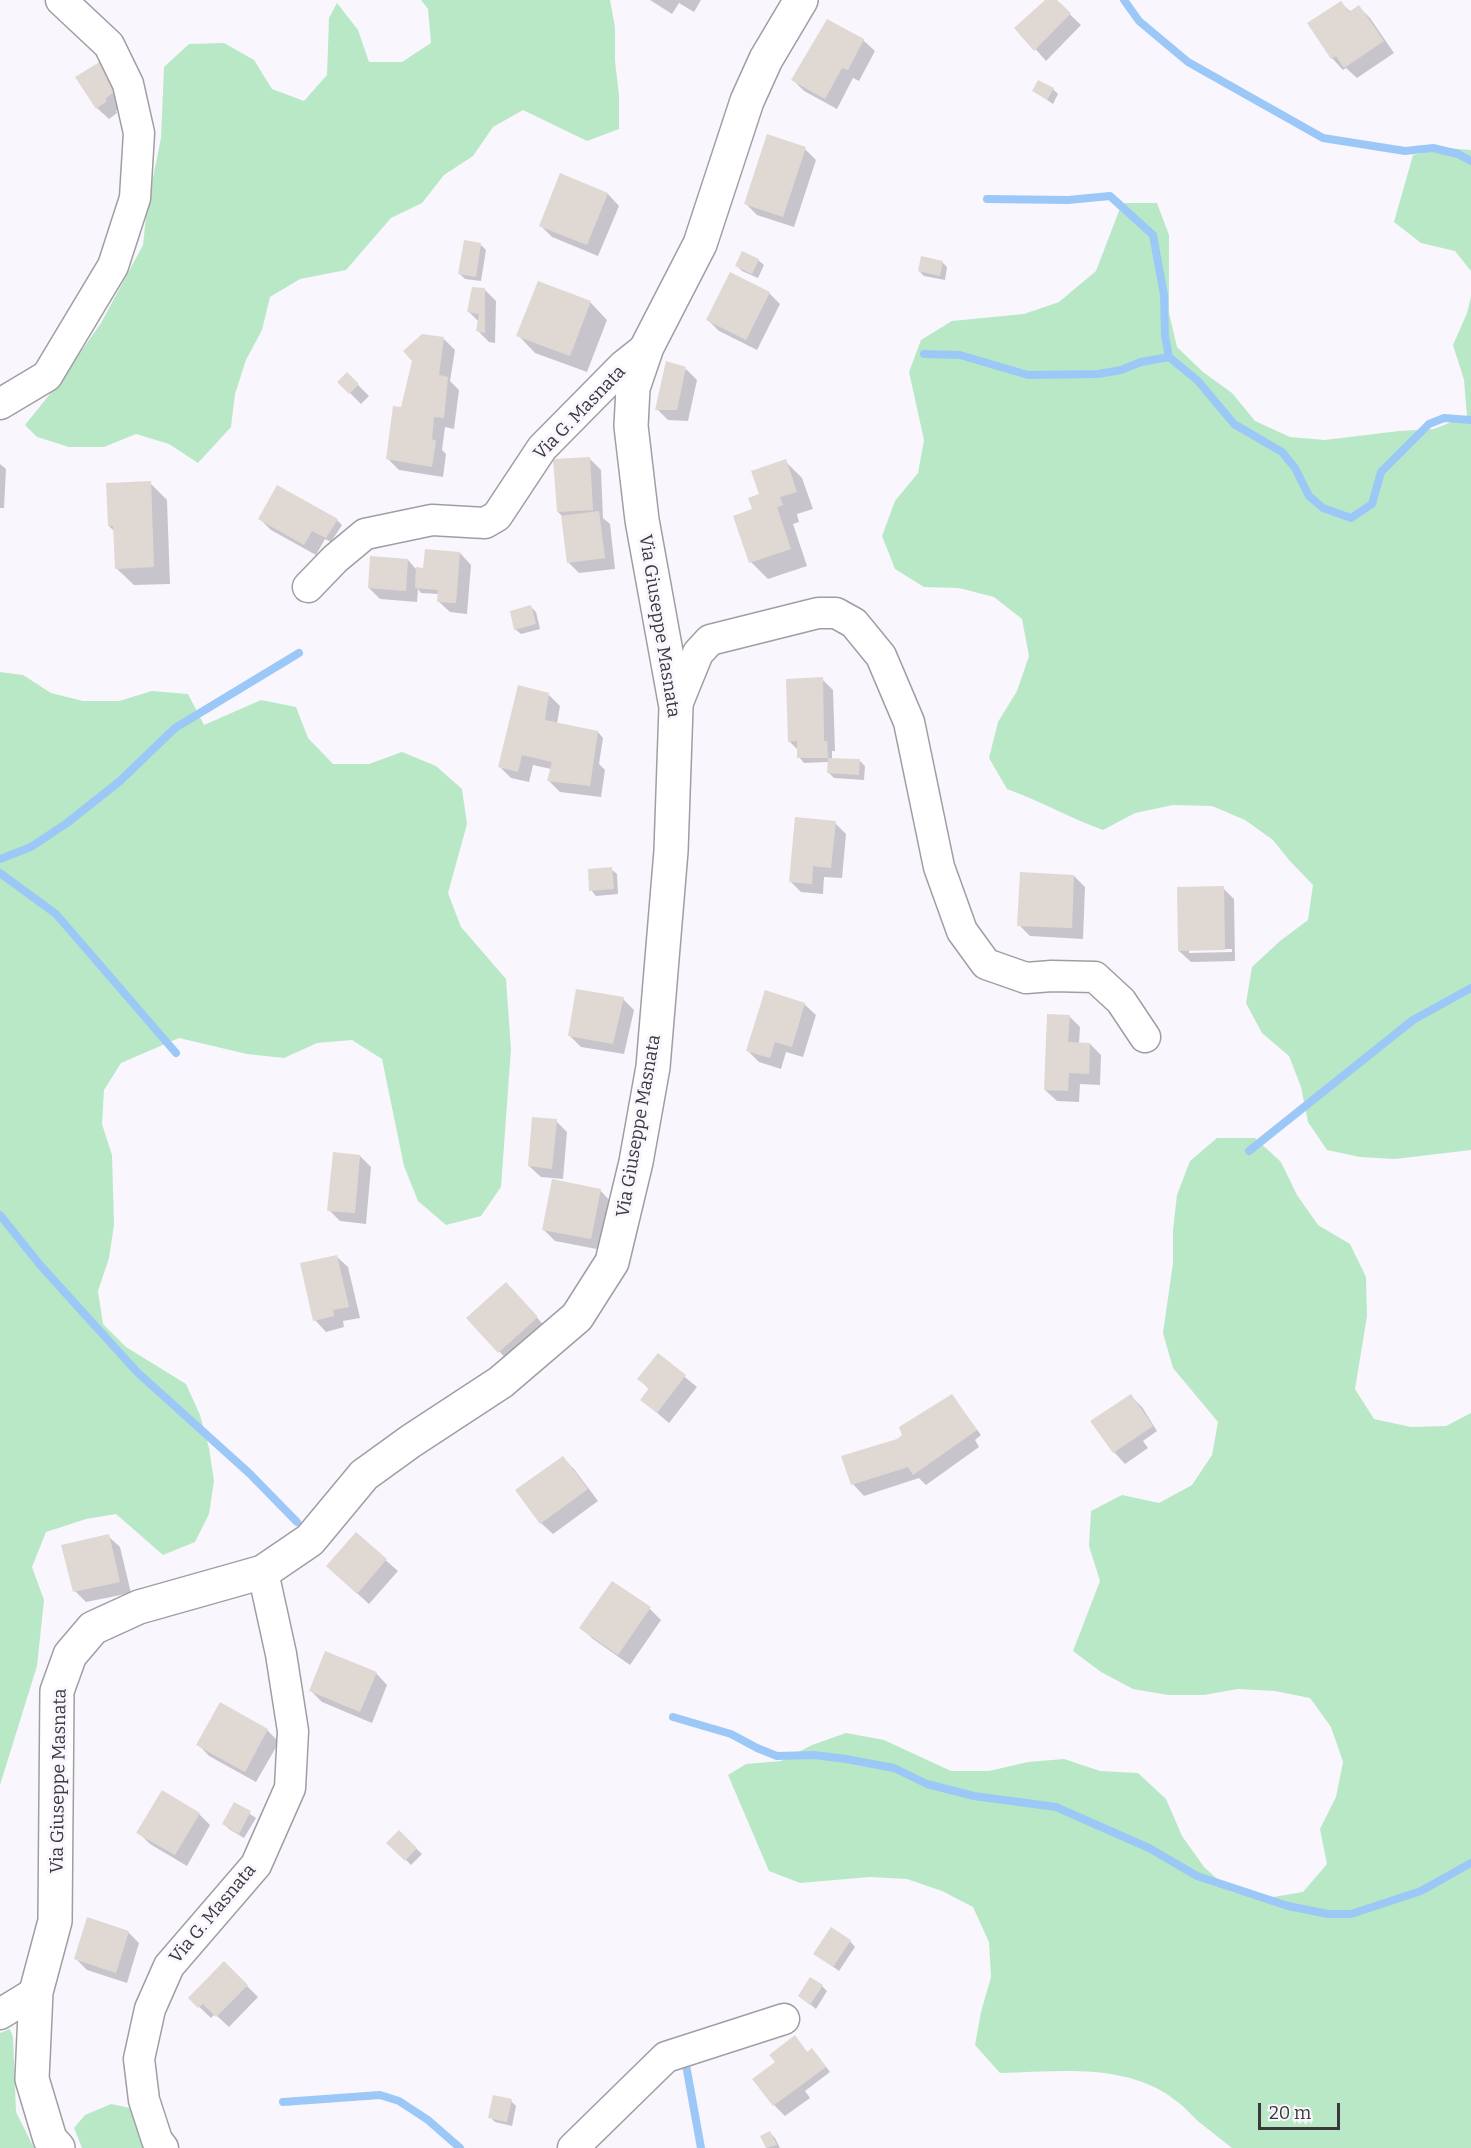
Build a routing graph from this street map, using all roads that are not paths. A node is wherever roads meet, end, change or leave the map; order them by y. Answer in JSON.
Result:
{"nodes":[{"id":1,"x":61,"y":0,"type":"edge"},
{"id":2,"x":801,"y":0,"type":"edge"},
{"id":3,"x":647,"y":347,"type":"junction"},
{"id":4,"x":0,"y":404,"type":"edge"},
{"id":5,"x":308,"y":587,"type":"dead end"},
{"id":6,"x":676,"y":707,"type":"junction"},
{"id":7,"x":1145,"y":1038,"type":"dead end"},
{"id":8,"x":263,"y":1572,"type":"junction"},
{"id":9,"x":36,"y":1992,"type":"junction"},
{"id":10,"x":0,"y":2014,"type":"edge"},
{"id":11,"x":784,"y":2019,"type":"dead end"},
{"id":12,"x":58,"y":2148,"type":"edge"},
{"id":13,"x":163,"y":2148,"type":"edge"},
{"id":14,"x":573,"y":2148,"type":"edge"}],
"edges":[{"from":1,"to":4,"type":"street"},
{"from":2,"to":3,"type":"street","name":"Via Giuseppe Masnata"},
{"from":3,"to":5,"type":"street","name":"Via G. Masnata"},
{"from":3,"to":6,"type":"street","name":"Via Giuseppe Masnata"},
{"from":6,"to":7,"type":"street"},
{"from":6,"to":8,"type":"street","name":"Via Giuseppe Masnata"},
{"from":8,"to":9,"type":"street","name":"Via Giuseppe Masnata"},
{"from":8,"to":13,"type":"street","name":"Via G. Masnata"},
{"from":9,"to":10,"type":"street"},
{"from":9,"to":12,"type":"street","name":"Via Giuseppe Masnata"},
{"from":11,"to":14,"type":"street"}]}
